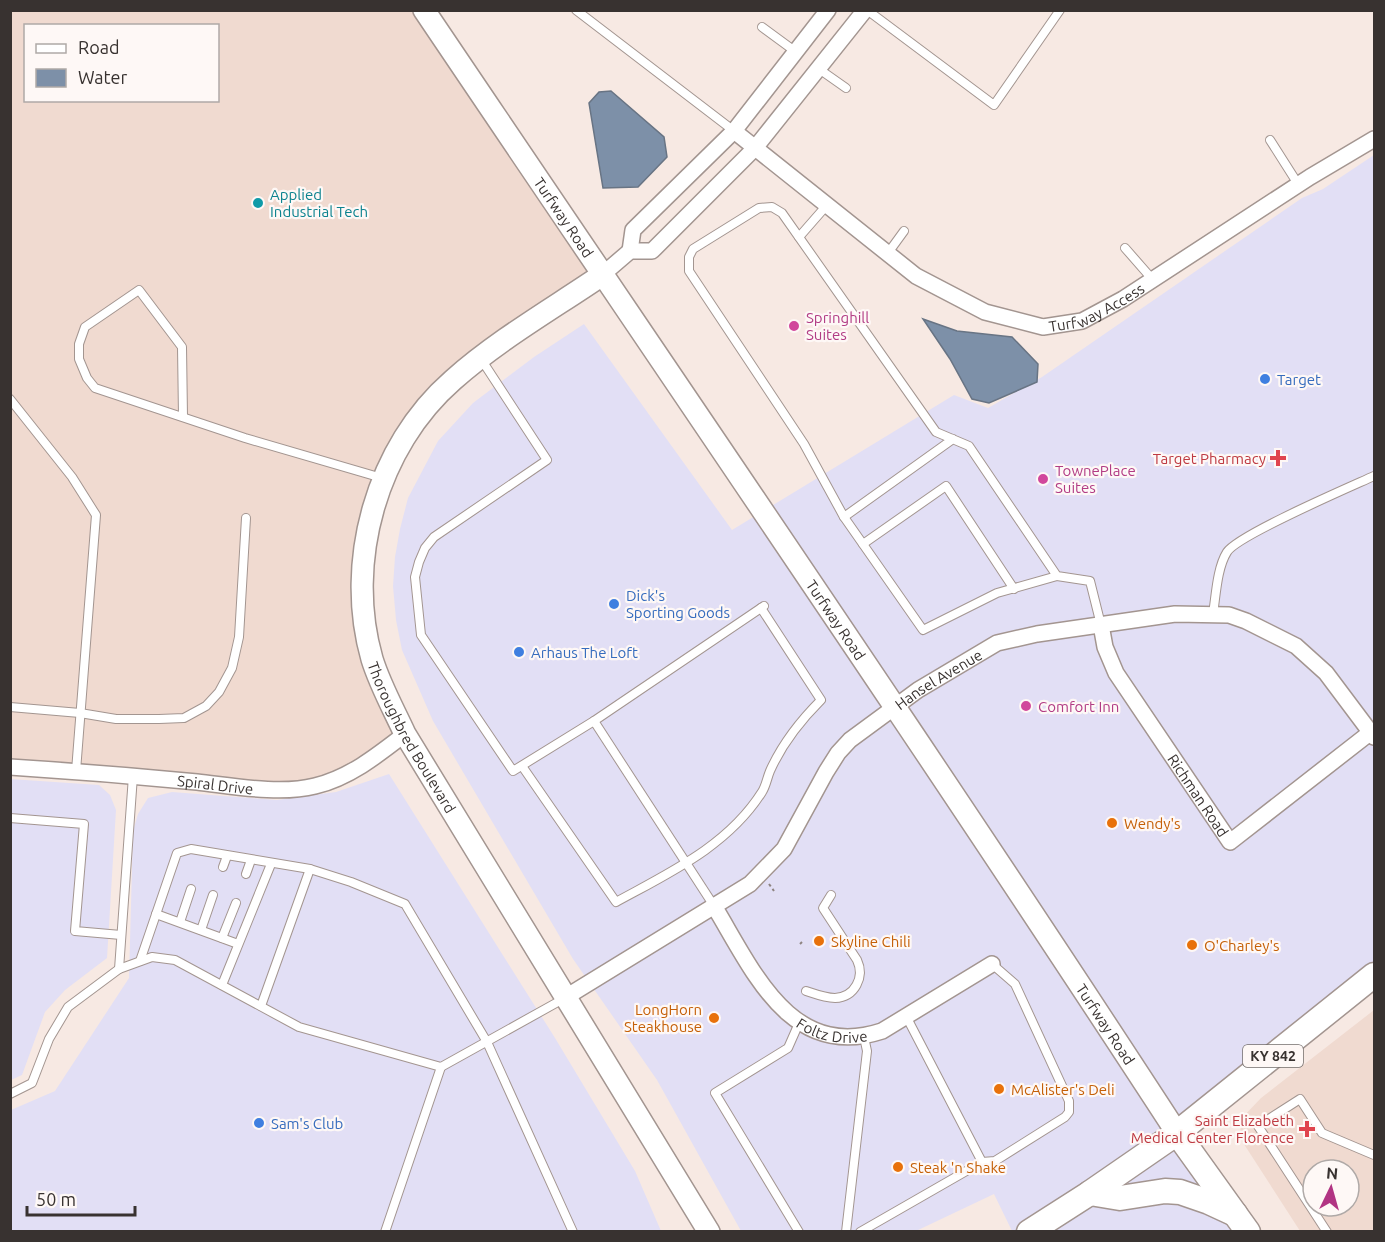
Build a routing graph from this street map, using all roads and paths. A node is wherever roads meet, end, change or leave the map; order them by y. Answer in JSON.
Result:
{"nodes":[{"id":1,"x":424,"y":10,"type":"edge"},
{"id":2,"x":576,"y":10,"type":"edge"},
{"id":3,"x":828,"y":10,"type":"edge"},
{"id":4,"x":866,"y":10,"type":"edge"},
{"id":5,"x":1060,"y":10,"type":"edge"},
{"id":6,"x":762,"y":27,"type":"dead end"},
{"id":7,"x":796,"y":52,"type":"junction"},
{"id":8,"x":819,"y":69,"type":"junction"},
{"id":9,"x":846,"y":88,"type":"dead end"},
{"id":10,"x":734,"y":131,"type":"junction"},
{"id":11,"x":1374,"y":139,"type":"edge"},
{"id":12,"x":1270,"y":140,"type":"dead end"},
{"id":13,"x":755,"y":148,"type":"junction"},
{"id":14,"x":1298,"y":184,"type":"junction"},
{"id":15,"x":827,"y":206,"type":"junction"},
{"id":16,"x":904,"y":231,"type":"dead end"},
{"id":17,"x":799,"y":237,"type":"junction"},
{"id":18,"x":1125,"y":248,"type":"dead end"},
{"id":19,"x":630,"y":251,"type":"junction"},
{"id":20,"x":888,"y":253,"type":"junction"},
{"id":21,"x":602,"y":275,"type":"junction"},
{"id":22,"x":1154,"y":280,"type":"junction"},
{"id":23,"x":481,"y":358,"type":"junction"},
{"id":24,"x":10,"y":399,"type":"edge"},
{"id":25,"x":183,"y":417,"type":"junction"},
{"id":26,"x":953,"y":440,"type":"junction"},
{"id":27,"x":1374,"y":476,"type":"edge"},
{"id":28,"x":384,"y":478,"type":"junction"},
{"id":29,"x":844,"y":517,"type":"junction"},
{"id":30,"x":246,"y":518,"type":"dead end"},
{"id":31,"x":863,"y":544,"type":"junction"},
{"id":32,"x":1057,"y":576,"type":"junction"},
{"id":33,"x":1014,"y":588,"type":"junction"},
{"id":34,"x":1213,"y":614,"type":"junction"},
{"id":35,"x":1101,"y":625,"type":"junction"},
{"id":36,"x":10,"y":707,"type":"edge"},
{"id":37,"x":894,"y":707,"type":"junction"},
{"id":38,"x":80,"y":713,"type":"junction"},
{"id":39,"x":594,"y":721,"type":"junction"},
{"id":40,"x":1373,"y":733,"type":"edge"},
{"id":41,"x":405,"y":734,"type":"junction"},
{"id":42,"x":10,"y":766,"type":"edge"},
{"id":43,"x":522,"y":766,"type":"junction"},
{"id":44,"x":76,"y":771,"type":"junction"},
{"id":45,"x":132,"y":776,"type":"junction"},
{"id":46,"x":10,"y":818,"type":"edge"},
{"id":47,"x":206,"y":852,"type":"junction"},
{"id":48,"x":227,"y":856,"type":"junction"},
{"id":49,"x":202,"y":860,"type":"dead end"},
{"id":50,"x":251,"y":860,"type":"junction"},
{"id":51,"x":687,"y":863,"type":"junction"},
{"id":52,"x":272,"y":864,"type":"junction"},
{"id":53,"x":223,"y":867,"type":"dead end"},
{"id":54,"x":310,"y":869,"type":"junction"},
{"id":55,"x":246,"y":874,"type":"dead end"},
{"id":56,"x":768,"y":882,"type":"dead end"},
{"id":57,"x":191,"y":889,"type":"dead end"},
{"id":58,"x":774,"y":891,"type":"dead end"},
{"id":59,"x":213,"y":895,"type":"dead end"},
{"id":60,"x":831,"y":895,"type":"dead end"},
{"id":61,"x":236,"y":903,"type":"dead end"},
{"id":62,"x":714,"y":906,"type":"junction"},
{"id":63,"x":156,"y":914,"type":"junction"},
{"id":64,"x":180,"y":922,"type":"junction"},
{"id":65,"x":201,"y":930,"type":"junction"},
{"id":66,"x":121,"y":935,"type":"junction"},
{"id":67,"x":222,"y":938,"type":"junction"},
{"id":68,"x":238,"y":944,"type":"junction"},
{"id":69,"x":140,"y":961,"type":"junction"},
{"id":70,"x":992,"y":964,"type":"joint"},
{"id":71,"x":119,"y":969,"type":"junction"},
{"id":72,"x":1374,"y":975,"type":"edge"},
{"id":73,"x":222,"y":985,"type":"junction"},
{"id":74,"x":806,"y":991,"type":"dead end"},
{"id":75,"x":566,"y":997,"type":"junction"},
{"id":76,"x":261,"y":1006,"type":"junction"},
{"id":77,"x":907,"y":1018,"type":"junction"},
{"id":78,"x":799,"y":1023,"type":"junction"},
{"id":79,"x":864,"y":1037,"type":"junction"},
{"id":80,"x":487,"y":1042,"type":"junction"},
{"id":81,"x":441,"y":1067,"type":"junction"},
{"id":82,"x":10,"y":1094,"type":"edge"},
{"id":83,"x":1177,"y":1133,"type":"junction"},
{"id":84,"x":1374,"y":1155,"type":"edge"},
{"id":85,"x":982,"y":1162,"type":"junction"},
{"id":86,"x":1090,"y":1192,"type":"junction"},
{"id":87,"x":1241,"y":1223,"type":"edge"},
{"id":88,"x":385,"y":1232,"type":"edge"},
{"id":89,"x":573,"y":1232,"type":"edge"},
{"id":90,"x":709,"y":1232,"type":"edge"},
{"id":91,"x":799,"y":1232,"type":"edge"},
{"id":92,"x":846,"y":1232,"type":"edge"},
{"id":93,"x":860,"y":1232,"type":"edge"},
{"id":94,"x":1029,"y":1232,"type":"edge"},
{"id":95,"x":1327,"y":1232,"type":"edge"}],
"edges":[{"from":1,"to":21,"type":"main road","name":"Turfway Road"},
{"from":2,"to":10,"type":"lane"},
{"from":3,"to":7,"type":"street"},
{"from":4,"to":5,"type":"lane"},
{"from":4,"to":8,"type":"street"},
{"from":6,"to":7,"type":"lane"},
{"from":7,"to":10,"type":"street"},
{"from":8,"to":9,"type":"lane"},
{"from":8,"to":13,"type":"street"},
{"from":10,"to":13,"type":"street","name":"Turfway Access"},
{"from":10,"to":19,"type":"street"},
{"from":11,"to":14,"type":"street","name":"Turfway Access"},
{"from":12,"to":14,"type":"lane"},
{"from":13,"to":15,"type":"street","name":"Turfway Access"},
{"from":13,"to":19,"type":"street"},
{"from":14,"to":22,"type":"street","name":"Turfway Access"},
{"from":15,"to":17,"type":"lane"},
{"from":15,"to":20,"type":"street","name":"Turfway Access"},
{"from":16,"to":20,"type":"lane"},
{"from":17,"to":26,"type":"lane"},
{"from":17,"to":29,"type":"lane"},
{"from":18,"to":22,"type":"lane"},
{"from":19,"to":21,"type":"street"},
{"from":20,"to":22,"type":"street","name":"Turfway Access"},
{"from":21,"to":23,"type":"main road","name":"Thoroughbred Boulevard"},
{"from":21,"to":37,"type":"main road","name":"Turfway Road"},
{"from":23,"to":28,"type":"main road","name":"Thoroughbred Boulevard"},
{"from":23,"to":43,"type":"lane"},
{"from":24,"to":38,"type":"lane"},
{"from":25,"to":25,"type":"lane"},
{"from":25,"to":28,"type":"lane"},
{"from":26,"to":29,"type":"lane"},
{"from":26,"to":32,"type":"lane"},
{"from":27,"to":34,"type":"lane"},
{"from":28,"to":41,"type":"main road","name":"Thoroughbred Boulevard"},
{"from":29,"to":31,"type":"lane"},
{"from":30,"to":38,"type":"lane"},
{"from":31,"to":33,"type":"lane"},
{"from":31,"to":33,"type":"lane"},
{"from":32,"to":33,"type":"lane"},
{"from":32,"to":35,"type":"lane"},
{"from":34,"to":35,"type":"street","name":"Hansel Avenue"},
{"from":34,"to":40,"type":"street","name":"Hansel Avenue"},
{"from":35,"to":37,"type":"street","name":"Hansel Avenue"},
{"from":35,"to":40,"type":"street","name":"Richman Road"},
{"from":36,"to":38,"type":"lane"},
{"from":37,"to":62,"type":"street","name":"Hansel Avenue"},
{"from":37,"to":83,"type":"main road","name":"Turfway Road"},
{"from":38,"to":44,"type":"lane"},
{"from":39,"to":43,"type":"lane"},
{"from":39,"to":51,"type":"lane"},
{"from":39,"to":51,"type":"lane"},
{"from":41,"to":45,"type":"street","name":"Spiral Drive"},
{"from":41,"to":75,"type":"main road","name":"Thoroughbred Boulevard"},
{"from":42,"to":44,"type":"street","name":"Spiral Drive"},
{"from":43,"to":51,"type":"lane"},
{"from":44,"to":45,"type":"street","name":"Spiral Drive"},
{"from":45,"to":66,"type":"lane"},
{"from":46,"to":66,"type":"lane"},
{"from":47,"to":48,"type":"lane"},
{"from":47,"to":49,"type":"lane"},
{"from":47,"to":63,"type":"lane"},
{"from":48,"to":50,"type":"lane"},
{"from":48,"to":53,"type":"lane"},
{"from":50,"to":52,"type":"lane"},
{"from":50,"to":55,"type":"lane"},
{"from":51,"to":62,"type":"lane"},
{"from":52,"to":54,"type":"lane"},
{"from":52,"to":68,"type":"lane"},
{"from":54,"to":76,"type":"lane"},
{"from":54,"to":80,"type":"lane"},
{"from":56,"to":58,"type":"path"},
{"from":57,"to":64,"type":"lane"},
{"from":59,"to":65,"type":"lane"},
{"from":60,"to":74,"type":"lane"},
{"from":61,"to":67,"type":"lane"},
{"from":62,"to":75,"type":"street","name":"Hansel Avenue"},
{"from":62,"to":78,"type":"street","name":"Foltz Drive"},
{"from":63,"to":64,"type":"lane"},
{"from":63,"to":69,"type":"lane"},
{"from":64,"to":65,"type":"lane"},
{"from":65,"to":67,"type":"lane"},
{"from":66,"to":71,"type":"lane"},
{"from":67,"to":68,"type":"lane"},
{"from":68,"to":73,"type":"lane"},
{"from":69,"to":71,"type":"lane"},
{"from":69,"to":73,"type":"lane"},
{"from":70,"to":77,"type":"street","name":"Foltz Drive"},
{"from":70,"to":85,"type":"lane"},
{"from":71,"to":82,"type":"lane"},
{"from":72,"to":83,"type":"main road","number":"KY 842"},
{"from":73,"to":76,"type":"lane"},
{"from":75,"to":80,"type":"lane"},
{"from":75,"to":90,"type":"main road","name":"Thoroughbred Boulevard"},
{"from":76,"to":81,"type":"lane"},
{"from":77,"to":79,"type":"street","name":"Foltz Drive"},
{"from":77,"to":85,"type":"lane"},
{"from":78,"to":79,"type":"street","name":"Foltz Drive"},
{"from":78,"to":91,"type":"lane"},
{"from":79,"to":92,"type":"lane"},
{"from":80,"to":81,"type":"lane"},
{"from":80,"to":89,"type":"lane"},
{"from":81,"to":88,"type":"lane"},
{"from":83,"to":86,"type":"main road","number":"KY 842"},
{"from":83,"to":87,"type":"main road","name":"Turfway Road"},
{"from":84,"to":95,"type":"lane"},
{"from":85,"to":93,"type":"lane"},
{"from":86,"to":87,"type":"main road"},
{"from":86,"to":94,"type":"main road","number":"KY 842"}]}
